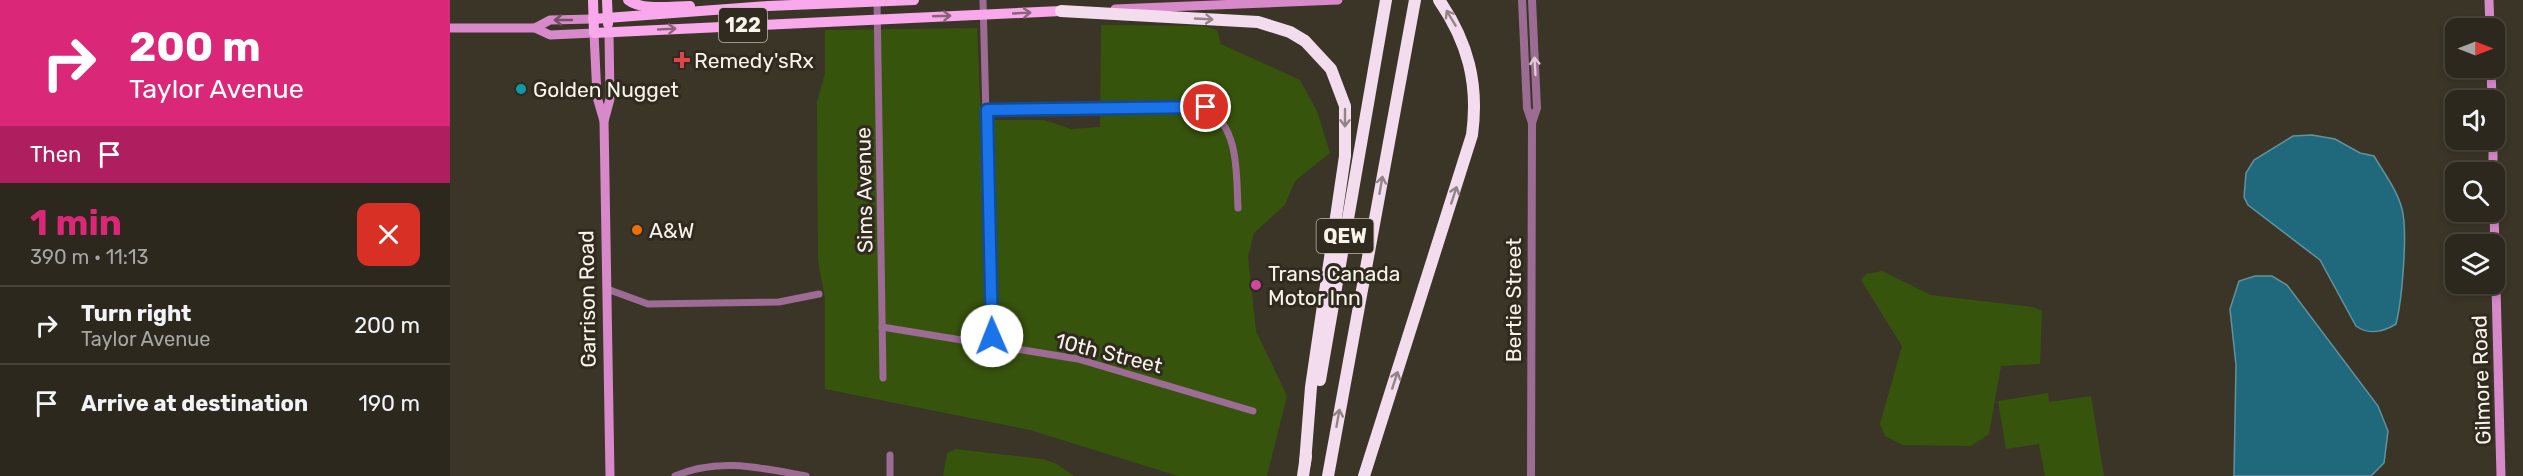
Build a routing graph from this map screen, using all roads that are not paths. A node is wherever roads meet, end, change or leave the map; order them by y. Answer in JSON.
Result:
{"nodes":[{"id":1,"x":593,"y":0,"type":"edge"},
{"id":2,"x":607,"y":0,"type":"edge"},
{"id":3,"x":628,"y":0,"type":"edge"},
{"id":4,"x":912,"y":0,"type":"edge"},
{"id":5,"x":983,"y":0,"type":"edge"},
{"id":6,"x":1338,"y":0,"type":"edge"},
{"id":7,"x":1439,"y":0,"type":"edge"},
{"id":8,"x":1522,"y":0,"type":"edge"},
{"id":9,"x":1532,"y":0,"type":"edge"},
{"id":10,"x":2489,"y":0,"type":"edge"},
{"id":11,"x":877,"y":1,"type":"edge"},
{"id":12,"x":1385,"y":5,"type":"edge"},
{"id":13,"x":1414,"y":5,"type":"edge"},
{"id":14,"x":768,"y":6,"type":"junction"},
{"id":15,"x":1061,"y":11,"type":"junction"},
{"id":16,"x":983,"y":15,"type":"junction"},
{"id":17,"x":878,"y":18,"type":"junction"},
{"id":18,"x":2490,"y":18,"type":"edge"},
{"id":19,"x":608,"y":19,"type":"junction"},
{"id":20,"x":593,"y":20,"type":"junction"},
{"id":21,"x":450,"y":28,"type":"edge"},
{"id":22,"x":535,"y":28,"type":"junction"},
{"id":23,"x":594,"y":33,"type":"junction"},
{"id":24,"x":609,"y":33,"type":"junction"},
{"id":25,"x":987,"y":110,"type":"junction"},
{"id":26,"x":604,"y":122,"type":"junction"},
{"id":27,"x":1532,"y":123,"type":"junction"},
{"id":28,"x":1238,"y":208,"type":"dead end"},
{"id":29,"x":2494,"y":222,"type":"edge"},
{"id":30,"x":607,"y":289,"type":"junction"},
{"id":31,"x":819,"y":294,"type":"dead end"},
{"id":32,"x":882,"y":327,"type":"junction"},
{"id":33,"x":992,"y":344,"type":"junction"},
{"id":34,"x":883,"y":378,"type":"dead end"},
{"id":35,"x":1253,"y":411,"type":"dead end"},
{"id":36,"x":890,"y":455,"type":"dead end"},
{"id":37,"x":1305,"y":463,"type":"junction"},
{"id":38,"x":610,"y":476,"type":"edge"},
{"id":39,"x":675,"y":476,"type":"edge"},
{"id":40,"x":807,"y":476,"type":"edge"},
{"id":41,"x":890,"y":476,"type":"edge"},
{"id":42,"x":1303,"y":476,"type":"edge"},
{"id":43,"x":1328,"y":476,"type":"edge"},
{"id":44,"x":1364,"y":476,"type":"edge"},
{"id":45,"x":1531,"y":476,"type":"edge"},
{"id":46,"x":2501,"y":476,"type":"edge"}],
"edges":[{"from":1,"to":20,"type":"main road","name":"Garrison Road"},
{"from":2,"to":19,"type":"main road","name":"Garrison Road"},
{"from":3,"to":14,"type":"main road"},
{"from":4,"to":11,"type":"main road","number":"122"},
{"from":5,"to":16,"type":"street"},
{"from":6,"to":15,"type":"main road","number":"122"},
{"from":44,"to":7,"type":"highway","one_way":true},
{"from":8,"to":27,"type":"street","name":"Bertie Street"},
{"from":27,"to":9,"type":"street","name":"Bertie Street","one_way":true},
{"from":10,"to":18,"type":"main road"},
{"from":11,"to":14,"type":"main road","number":"122"},
{"from":11,"to":17,"type":"street","name":"Sims Avenue"},
{"from":12,"to":37,"type":"highway","number":"QEW"},
{"from":43,"to":13,"type":"highway","number":"QEW","one_way":true},
{"from":14,"to":19,"type":"main road","number":"122"},
{"from":16,"to":15,"type":"main road","number":"122","one_way":true},
{"from":15,"to":37,"type":"highway","one_way":true},
{"from":17,"to":16,"type":"main road","number":"122","one_way":true},
{"from":16,"to":25,"type":"street"},
{"from":24,"to":17,"type":"main road","number":"122","one_way":true},
{"from":17,"to":32,"type":"street","name":"Sims Avenue"},
{"from":19,"to":20,"type":"main road","number":"122"},
{"from":19,"to":24,"type":"main road","name":"Garrison Road"},
{"from":20,"to":22,"type":"main road","number":"122","one_way":true},
{"from":20,"to":23,"type":"main road","name":"Garrison Road"},
{"from":21,"to":22,"type":"main road","number":"122"},
{"from":22,"to":23,"type":"main road","number":"122"},
{"from":23,"to":24,"type":"main road","number":"122"},
{"from":23,"to":26,"type":"main road","name":"Garrison Road"},
{"from":24,"to":26,"type":"main road","name":"Garrison Road"},
{"from":25,"to":28,"type":"street"},
{"from":25,"to":33,"type":"street"},
{"from":26,"to":30,"type":"main road","name":"Garrison Road"},
{"from":27,"to":45,"type":"street","name":"Bertie Street"},
{"from":29,"to":46,"type":"main road","name":"Gilmore Road"},
{"from":30,"to":31,"type":"street"},
{"from":30,"to":38,"type":"main road","name":"Garrison Road"},
{"from":32,"to":33,"type":"street","name":"10th Street"},
{"from":32,"to":34,"type":"street","name":"Sims Avenue"},
{"from":33,"to":35,"type":"street","name":"10th Street"},
{"from":36,"to":41,"type":"street"},
{"from":37,"to":42,"type":"highway","number":"QEW"},
{"from":39,"to":40,"type":"street"}]}
